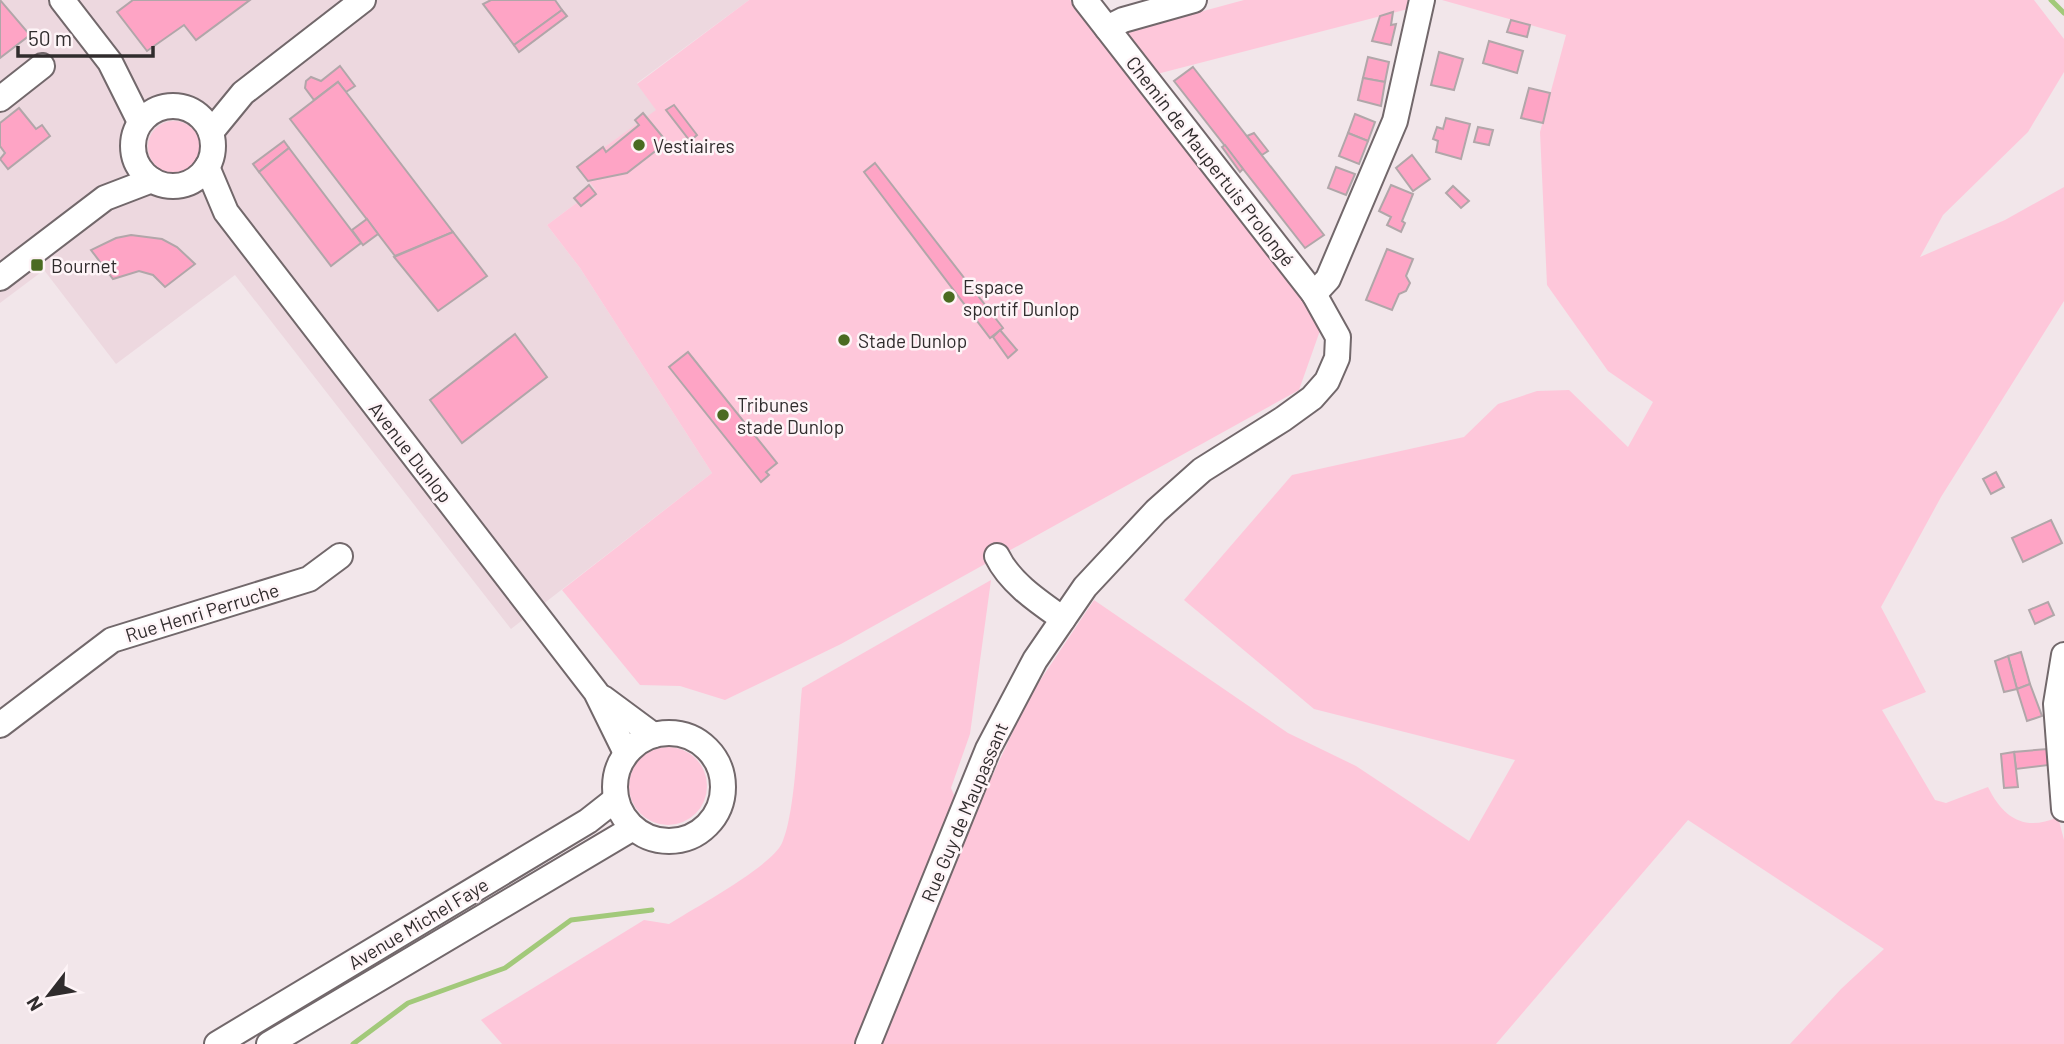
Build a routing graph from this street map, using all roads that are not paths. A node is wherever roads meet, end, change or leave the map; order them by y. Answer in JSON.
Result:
{"nodes":[{"id":1,"x":62,"y":0,"type":"edge"},
{"id":2,"x":363,"y":0,"type":"edge"},
{"id":3,"x":1085,"y":0,"type":"edge"},
{"id":4,"x":1194,"y":0,"type":"edge"},
{"id":5,"x":1422,"y":0,"type":"edge"},
{"id":6,"x":1107,"y":28,"type":"junction"},
{"id":7,"x":110,"y":62,"type":"junction"},
{"id":8,"x":42,"y":66,"type":"dead end"},
{"id":9,"x":243,"y":93,"type":"junction"},
{"id":10,"x":0,"y":99,"type":"edge"},
{"id":11,"x":161,"y":107,"type":"junction"},
{"id":12,"x":196,"y":112,"type":"junction"},
{"id":13,"x":140,"y":122,"type":"junction"},
{"id":14,"x":211,"y":132,"type":"junction"},
{"id":15,"x":133,"y":153,"type":"junction"},
{"id":16,"x":208,"y":167,"type":"junction"},
{"id":17,"x":152,"y":180,"type":"junction"},
{"id":18,"x":182,"y":185,"type":"junction"},
{"id":19,"x":104,"y":198,"type":"junction"},
{"id":20,"x":226,"y":212,"type":"junction"},
{"id":21,"x":0,"y":278,"type":"edge"},
{"id":22,"x":1314,"y":294,"type":"junction"},
{"id":23,"x":340,"y":555,"type":"dead end"},
{"id":24,"x":997,"y":555,"type":"dead end"},
{"id":25,"x":1063,"y":619,"type":"junction"},
{"id":26,"x":2064,"y":655,"type":"edge"},
{"id":27,"x":596,"y":692,"type":"junction"},
{"id":28,"x":0,"y":725,"type":"edge"},
{"id":29,"x":653,"y":735,"type":"junction"},
{"id":30,"x":626,"y":753,"type":"junction"},
{"id":31,"x":616,"y":799,"type":"junction"},
{"id":32,"x":2064,"y":809,"type":"edge"},
{"id":33,"x":632,"y":828,"type":"junction"},
{"id":34,"x":217,"y":1044,"type":"edge"},
{"id":35,"x":269,"y":1044,"type":"edge"},
{"id":36,"x":868,"y":1044,"type":"edge"}],
"edges":[{"from":1,"to":7,"type":"street"},
{"from":2,"to":9,"type":"street"},
{"from":3,"to":6,"type":"street","name":"Chemin de Maupertuis Prolongé"},
{"from":4,"to":6,"type":"street"},
{"from":5,"to":22,"type":"street"},
{"from":6,"to":22,"type":"street","name":"Chemin de Maupertuis Prolongé"},
{"from":7,"to":11,"type":"street"},
{"from":7,"to":13,"type":"street"},
{"from":8,"to":10,"type":"street"},
{"from":9,"to":12,"type":"street"},
{"from":9,"to":14,"type":"street"},
{"from":11,"to":12,"type":"street"},
{"from":11,"to":13,"type":"street"},
{"from":12,"to":14,"type":"street"},
{"from":13,"to":15,"type":"street"},
{"from":14,"to":16,"type":"street"},
{"from":15,"to":17,"type":"street"},
{"from":15,"to":19,"type":"street"},
{"from":16,"to":18,"type":"street"},
{"from":16,"to":20,"type":"street","name":"Avenue Dunlop"},
{"from":17,"to":18,"type":"street"},
{"from":17,"to":19,"type":"street"},
{"from":18,"to":20,"type":"street","name":"Avenue Dunlop"},
{"from":19,"to":21,"type":"street"},
{"from":20,"to":27,"type":"street","name":"Avenue Dunlop"},
{"from":22,"to":25,"type":"street","name":"Rue Guy de Maupassant"},
{"from":23,"to":28,"type":"street","name":"Rue Henri Perruche"},
{"from":24,"to":25,"type":"street"},
{"from":25,"to":36,"type":"street","name":"Rue Guy de Maupassant"},
{"from":26,"to":32,"type":"street"},
{"from":27,"to":29,"type":"street","name":"Avenue Dunlop"},
{"from":27,"to":30,"type":"street","name":"Avenue Dunlop"},
{"from":29,"to":30,"type":"street"},
{"from":29,"to":33,"type":"street"},
{"from":30,"to":31,"type":"street"},
{"from":31,"to":33,"type":"street"},
{"from":31,"to":34,"type":"street","name":"Avenue Michel Faye"},
{"from":33,"to":35,"type":"street","name":"Avenue Michel Faye"}]}
